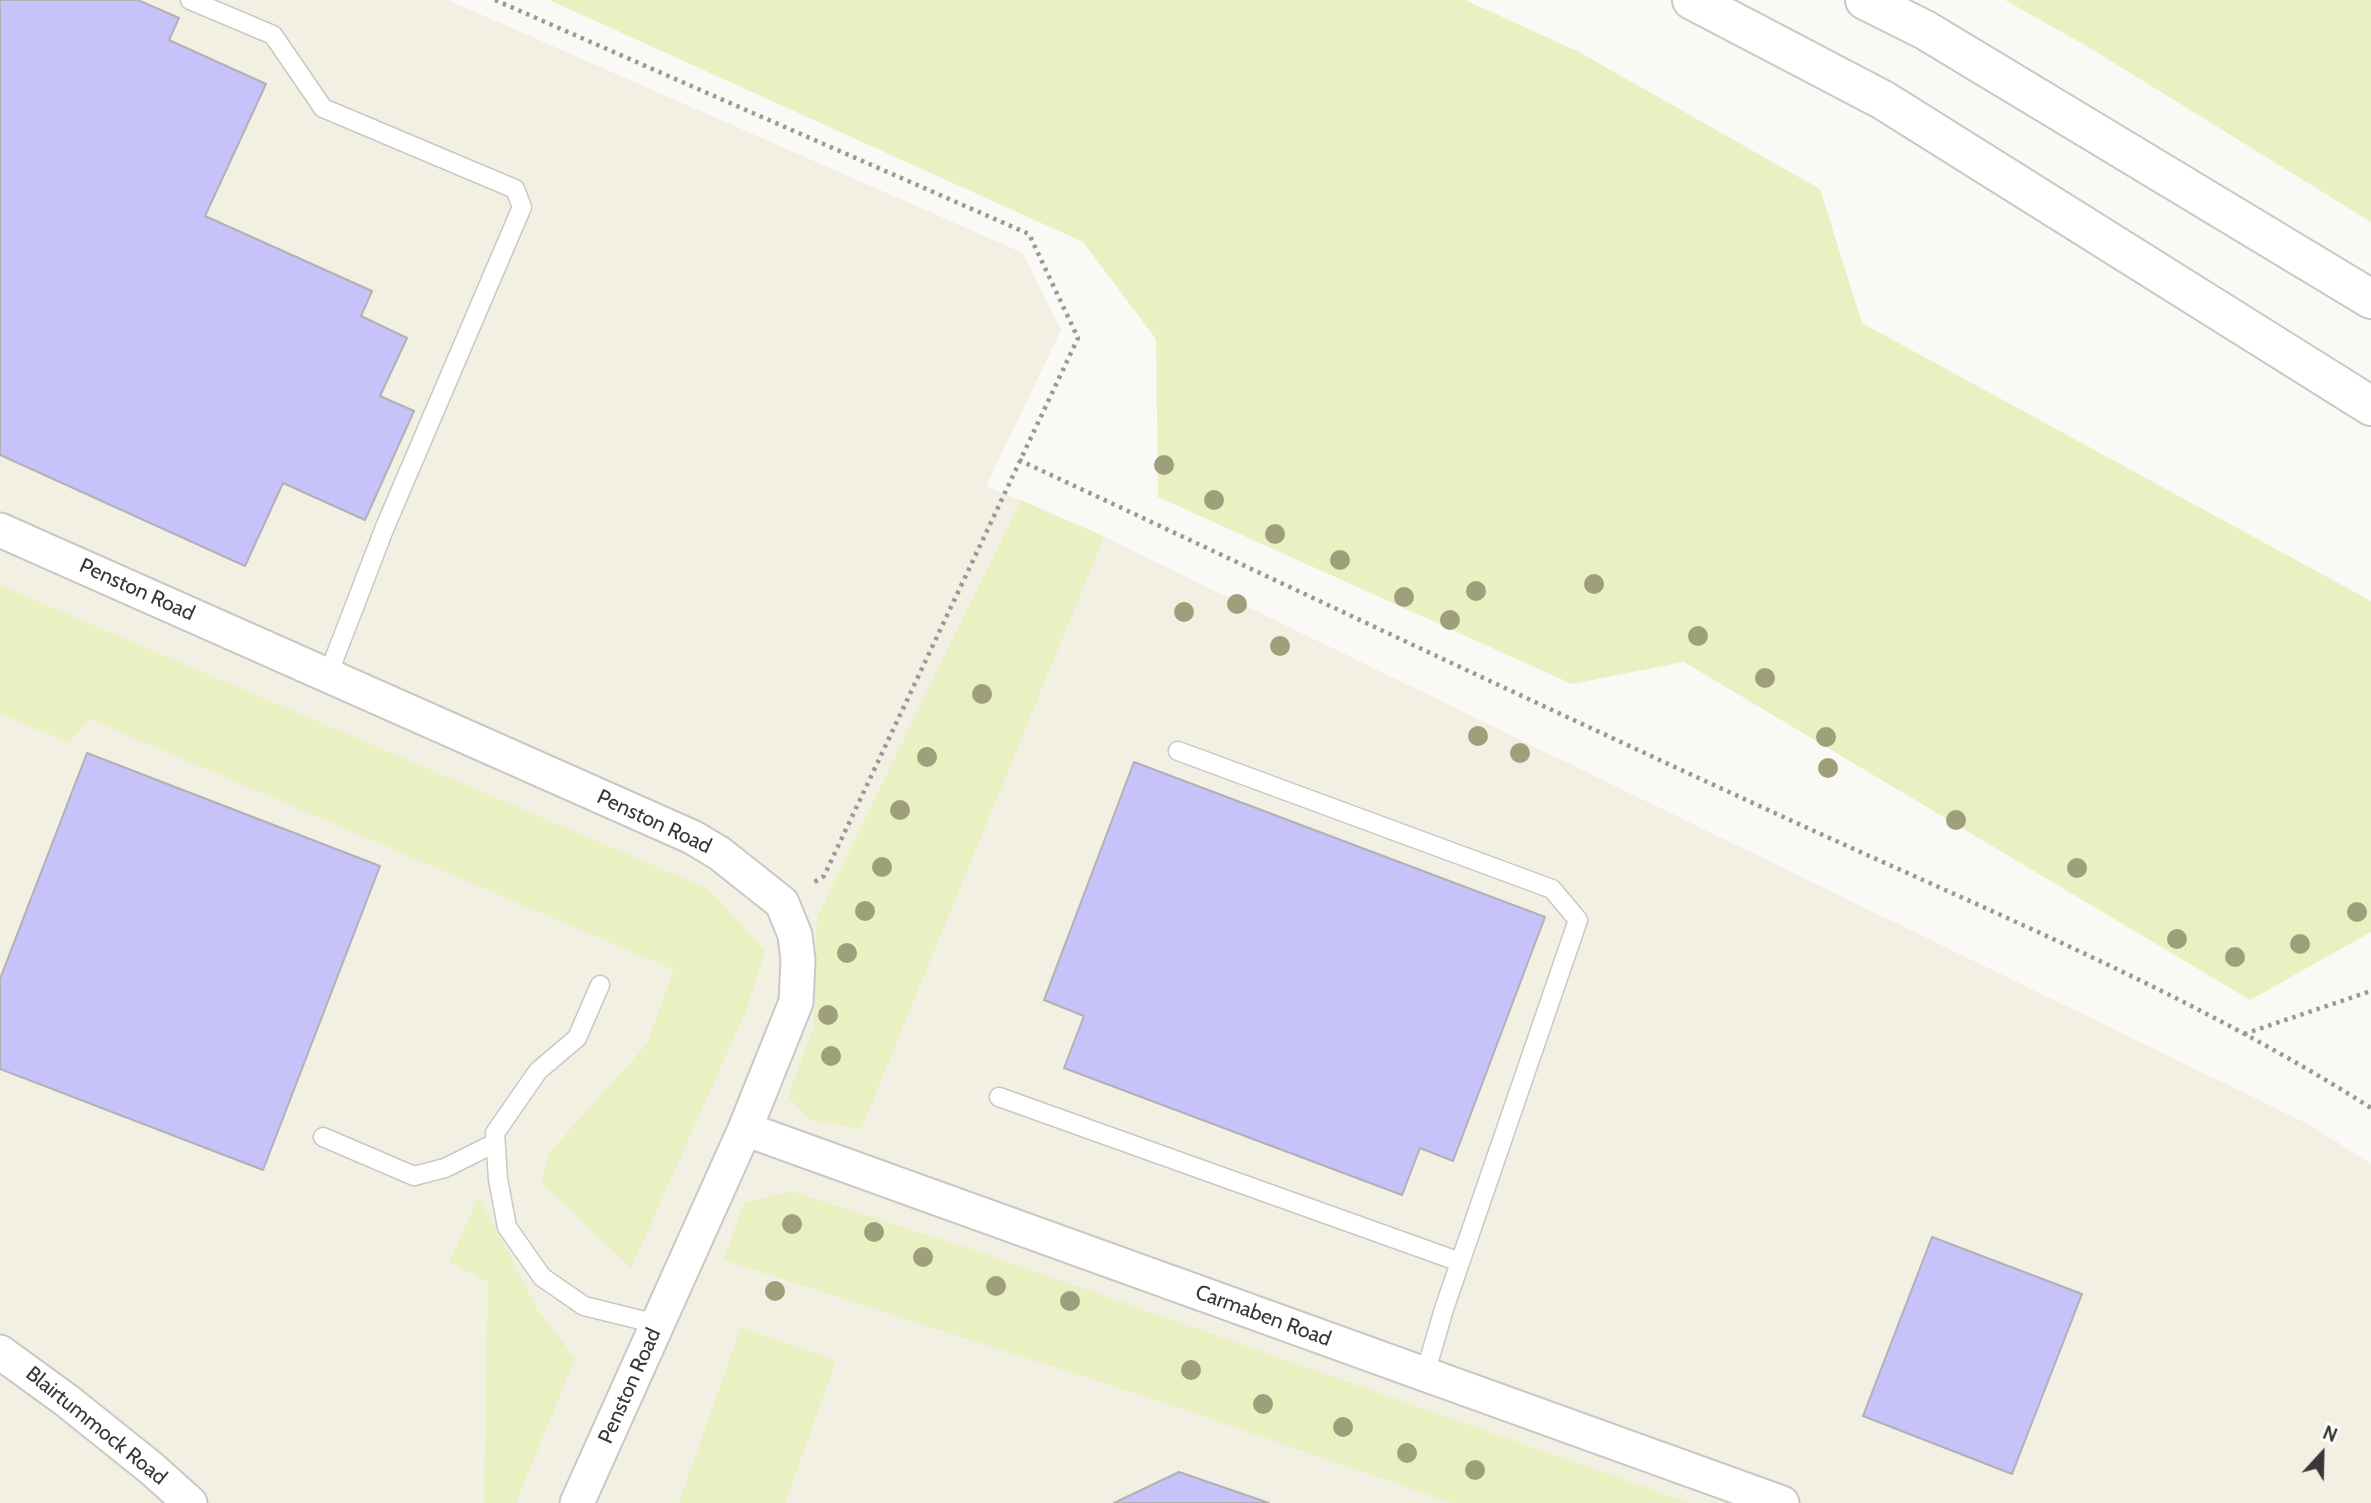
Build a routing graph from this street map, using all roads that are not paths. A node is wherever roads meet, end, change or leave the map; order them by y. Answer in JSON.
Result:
{"nodes":[{"id":1,"x":190,"y":0,"type":"edge"},
{"id":2,"x":1692,"y":0,"type":"edge"},
{"id":3,"x":1865,"y":0,"type":"edge"},
{"id":4,"x":2371,"y":299,"type":"edge"},
{"id":5,"x":2371,"y":406,"type":"edge"},
{"id":6,"x":0,"y":530,"type":"edge"},
{"id":7,"x":328,"y":675,"type":"junction"},
{"id":8,"x":1178,"y":751,"type":"dead end"},
{"id":9,"x":600,"y":985,"type":"dead end"},
{"id":10,"x":999,"y":1097,"type":"dead end"},
{"id":11,"x":745,"y":1129,"type":"junction"},
{"id":12,"x":323,"y":1137,"type":"dead end"},
{"id":13,"x":495,"y":1143,"type":"junction"},
{"id":14,"x":1460,"y":1262,"type":"junction"},
{"id":15,"x":657,"y":1324,"type":"junction"},
{"id":16,"x":0,"y":1352,"type":"edge"},
{"id":17,"x":1425,"y":1374,"type":"junction"},
{"id":18,"x":190,"y":1503,"type":"edge"},
{"id":19,"x":577,"y":1503,"type":"edge"},
{"id":20,"x":1782,"y":1503,"type":"edge"}],
"edges":[{"from":1,"to":7,"type":"lane"},
{"from":2,"to":5,"type":"highway"},
{"from":3,"to":4,"type":"highway"},
{"from":6,"to":7,"type":"street","name":"Penston Road"},
{"from":7,"to":11,"type":"street","name":"Penston Road"},
{"from":8,"to":14,"type":"lane"},
{"from":9,"to":13,"type":"lane"},
{"from":10,"to":14,"type":"lane"},
{"from":11,"to":15,"type":"street","name":"Penston Road"},
{"from":11,"to":17,"type":"street","name":"Carmaben Road"},
{"from":12,"to":13,"type":"lane"},
{"from":13,"to":15,"type":"lane"},
{"from":14,"to":17,"type":"lane"},
{"from":15,"to":19,"type":"street","name":"Penston Road"},
{"from":16,"to":18,"type":"street","name":"Blairtummock Road"},
{"from":17,"to":20,"type":"street","name":"Carmaben Road"}]}
